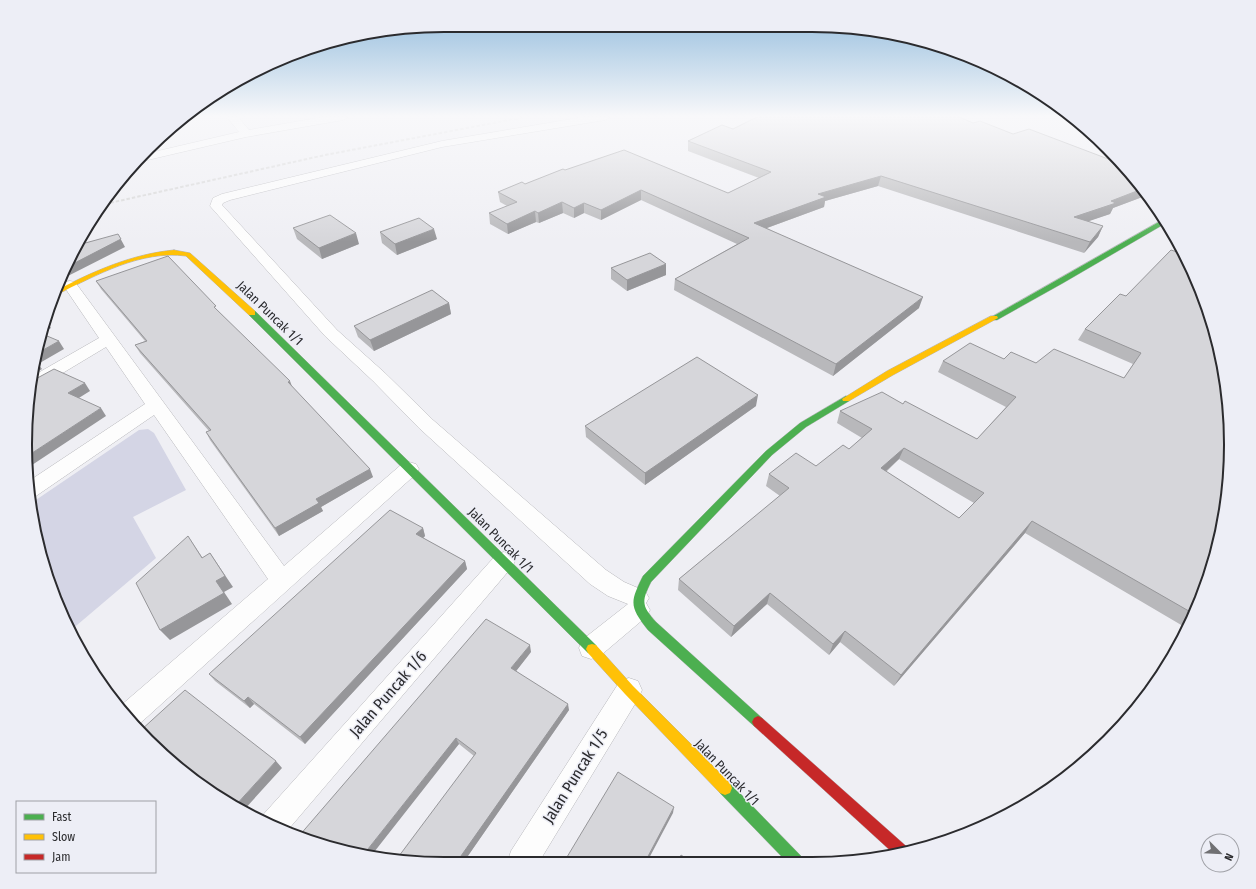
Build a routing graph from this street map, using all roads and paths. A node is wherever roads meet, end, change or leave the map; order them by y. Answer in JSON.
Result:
{"nodes":[{"id":1,"x":383,"y":158,"type":"edge"},
{"id":2,"x":1160,"y":224,"type":"edge"},
{"id":3,"x":63,"y":289,"type":"edge"},
{"id":4,"x":109,"y":339,"type":"junction"},
{"id":5,"x":38,"y":381,"type":"edge"},
{"id":6,"x":156,"y":405,"type":"junction"},
{"id":7,"x":409,"y":468,"type":"junction"},
{"id":8,"x":35,"y":487,"type":"edge"},
{"id":9,"x":504,"y":562,"type":"junction"},
{"id":10,"x":282,"y":581,"type":"junction"},
{"id":11,"x":638,"y":604,"type":"junction"},
{"id":12,"x":591,"y":648,"type":"junction"},
{"id":13,"x":629,"y":690,"type":"junction"},
{"id":14,"x":132,"y":714,"type":"edge"},
{"id":15,"x":276,"y":821,"type":"edge"},
{"id":16,"x":897,"y":848,"type":"edge"},
{"id":17,"x":525,"y":857,"type":"edge"},
{"id":18,"x":792,"y":857,"type":"edge"}],
"edges":[{"from":1,"to":11,"type":"street"},
{"from":2,"to":11,"type":"street"},
{"from":3,"to":4,"type":"street"},
{"from":3,"to":7,"type":"street","name":"Jalan Puncak 1/1"},
{"from":4,"to":5,"type":"street"},
{"from":4,"to":6,"type":"street"},
{"from":6,"to":8,"type":"street"},
{"from":6,"to":10,"type":"street"},
{"from":7,"to":9,"type":"street","name":"Jalan Puncak 1/1"},
{"from":7,"to":10,"type":"street"},
{"from":9,"to":12,"type":"street","name":"Jalan Puncak 1/1"},
{"from":9,"to":15,"type":"street","name":"Jalan Puncak 1/6"},
{"from":10,"to":14,"type":"street"},
{"from":11,"to":12,"type":"street"},
{"from":11,"to":16,"type":"street"},
{"from":12,"to":13,"type":"street","name":"Jalan Puncak 1/1"},
{"from":13,"to":17,"type":"street","name":"Jalan Puncak 1/5"},
{"from":13,"to":18,"type":"street","name":"Jalan Puncak 1/1"}]}
